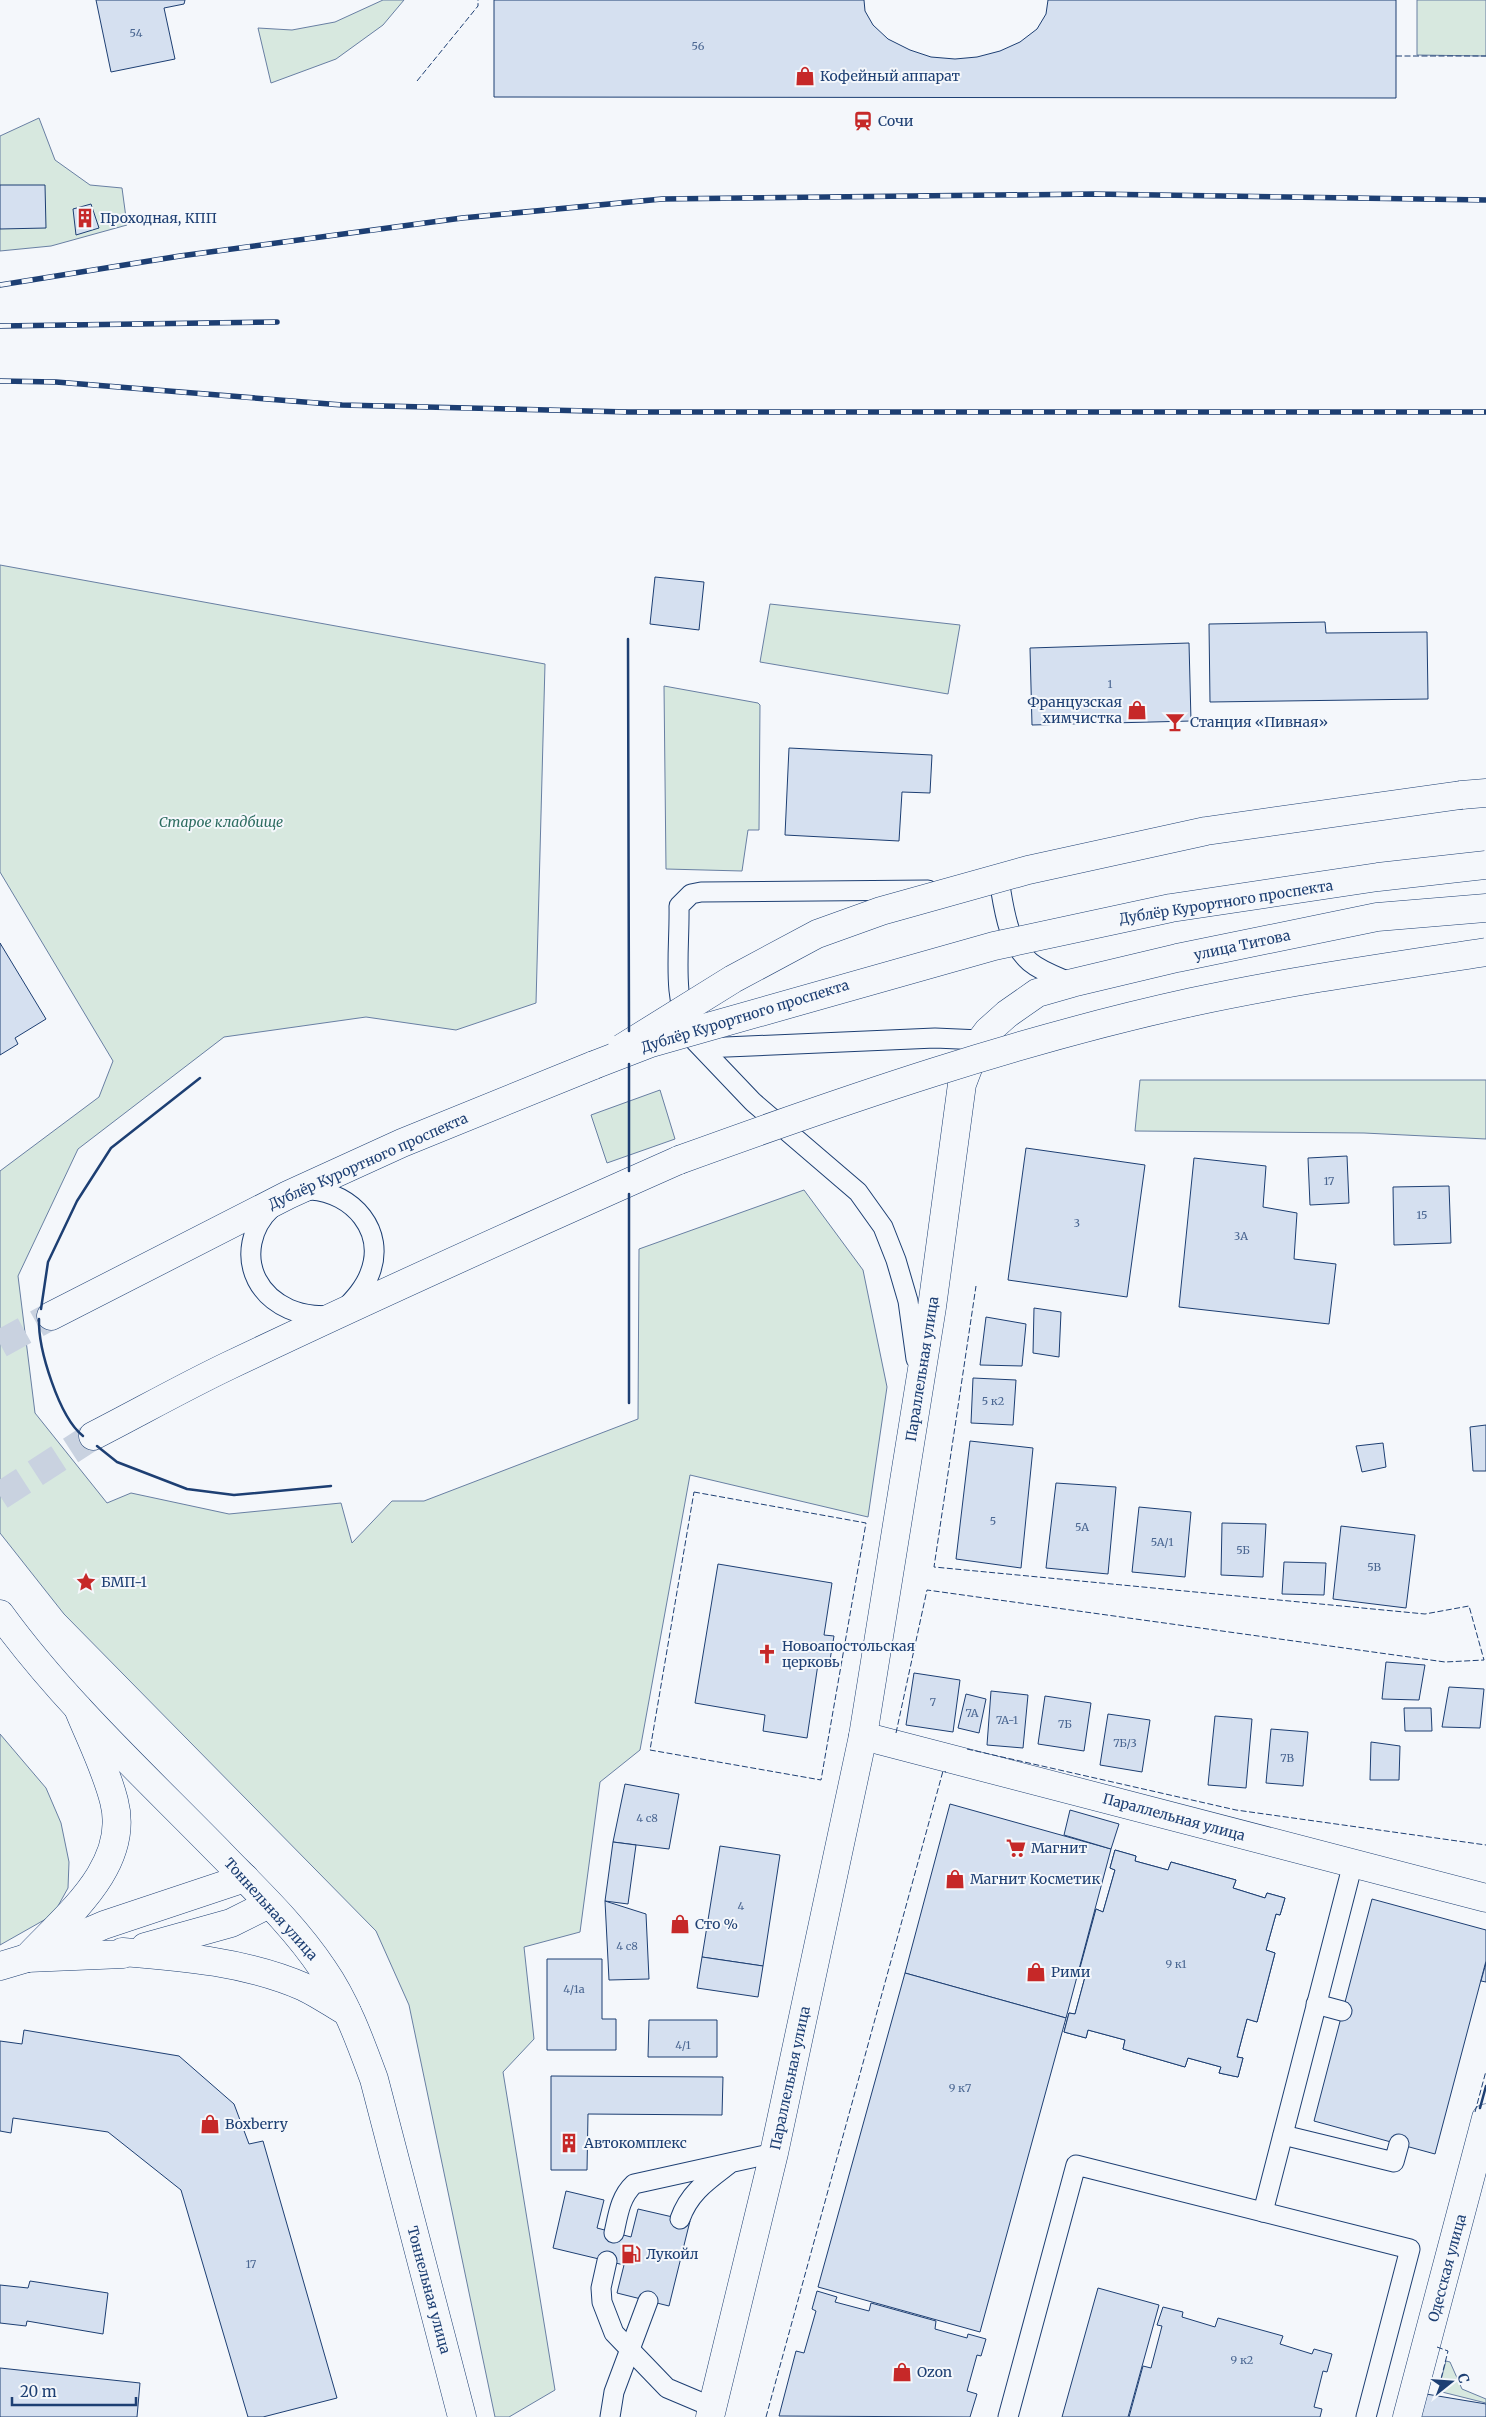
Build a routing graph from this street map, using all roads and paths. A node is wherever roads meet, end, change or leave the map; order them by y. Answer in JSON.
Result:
{"nodes":[{"id":1,"x":1473,"y":794,"type":"edge"},
{"id":2,"x":1486,"y":865,"type":"edge"},
{"id":3,"x":1486,"y":908,"type":"edge"},
{"id":4,"x":1486,"y":952,"type":"edge"},
{"id":5,"x":1072,"y":983,"type":"junction"},
{"id":6,"x":1007,"y":1014,"type":"joint"},
{"id":7,"x":981,"y":1040,"type":"junction"},
{"id":8,"x":703,"y":1048,"type":"junction"},
{"id":9,"x":594,"y":1065,"type":"junction"},
{"id":10,"x":288,"y":1196,"type":"junction"},
{"id":11,"x":51,"y":1316,"type":"tunnel mouth"},
{"id":12,"x":338,"y":1316,"type":"junction"},
{"id":13,"x":919,"y":1388,"type":"junction"},
{"id":14,"x":93,"y":1436,"type":"tunnel mouth"},
{"id":15,"x":0,"y":1614,"type":"edge"},
{"id":16,"x":77,"y":1706,"type":"junction"},
{"id":17,"x":863,"y":1736,"type":"junction"},
{"id":18,"x":1353,"y":1863,"type":"junction"},
{"id":19,"x":245,"y":1878,"type":"junction"},
{"id":20,"x":1486,"y":1898,"type":"edge"},
{"id":21,"x":268,"y":1904,"type":"junction"},
{"id":22,"x":122,"y":1952,"type":"junction"},
{"id":23,"x":27,"y":1958,"type":"junction"},
{"id":24,"x":0,"y":1966,"type":"edge"},
{"id":25,"x":1316,"y":2004,"type":"junction"},
{"id":26,"x":1342,"y":2011,"type":"dead end"},
{"id":27,"x":348,"y":2012,"type":"junction"},
{"id":28,"x":1486,"y":2118,"type":"edge"},
{"id":29,"x":1284,"y":2135,"type":"junction"},
{"id":30,"x":1399,"y":2144,"type":"dead end"},
{"id":31,"x":774,"y":2152,"type":"junction"},
{"id":32,"x":733,"y":2161,"type":"junction"},
{"id":33,"x":1263,"y":2212,"type":"junction"},
{"id":34,"x":680,"y":2219,"type":"dead end"},
{"id":35,"x":614,"y":2233,"type":"dead end"},
{"id":36,"x":607,"y":2261,"type":"dead end"},
{"id":37,"x":648,"y":2301,"type":"dead end"},
{"id":38,"x":630,"y":2350,"type":"junction"},
{"id":39,"x":711,"y":2412,"type":"edge"},
{"id":40,"x":462,"y":2417,"type":"edge"},
{"id":41,"x":610,"y":2417,"type":"edge"},
{"id":42,"x":1008,"y":2417,"type":"edge"},
{"id":43,"x":1366,"y":2417,"type":"edge"},
{"id":44,"x":1406,"y":2417,"type":"edge"}],
"edges":[{"from":1,"to":9,"type":"main road","bridge":true},
{"from":2,"to":9,"type":"main road","name":"Дублёр Курортного проспекта","bridge":true},
{"from":3,"to":5,"type":"main road","name":"улица Титова"},
{"from":4,"to":12,"type":"main road","bridge":true},
{"from":5,"to":6,"type":"main road","name":"улица Титова"},
{"from":5,"to":8,"type":"lane"},
{"from":6,"to":7,"type":"main road","name":"Параллельная улица"},
{"from":7,"to":8,"type":"lane"},
{"from":7,"to":13,"type":"main road","name":"Параллельная улица"},
{"from":8,"to":13,"type":"lane"},
{"from":9,"to":10,"type":"main road","name":"Дублёр Курортного проспекта"},
{"from":10,"to":11,"type":"main road","name":"Дублёр Курортного проспекта"},
{"from":10,"to":12,"type":"lane"},
{"from":10,"to":12,"type":"lane"},
{"from":12,"to":14,"type":"main road"},
{"from":13,"to":17,"type":"main road","name":"Параллельная улица"},
{"from":15,"to":16,"type":"main road","name":"Тоннельная улица"},
{"from":16,"to":19,"type":"main road","name":"Тоннельная улица"},
{"from":16,"to":23,"type":"main road"},
{"from":17,"to":18,"type":"main road","name":"Параллельная улица"},
{"from":17,"to":31,"type":"main road","name":"Параллельная улица"},
{"from":18,"to":20,"type":"main road","name":"Параллельная улица"},
{"from":18,"to":25,"type":"lane"},
{"from":19,"to":21,"type":"main road","name":"Тоннельная улица"},
{"from":19,"to":23,"type":"main road"},
{"from":21,"to":22,"type":"main road"},
{"from":21,"to":27,"type":"main road","name":"Тоннельная улица"},
{"from":22,"to":23,"type":"main road"},
{"from":22,"to":27,"type":"main road"},
{"from":23,"to":24,"type":"main road"},
{"from":25,"to":26,"type":"lane"},
{"from":25,"to":29,"type":"lane"},
{"from":27,"to":40,"type":"main road","name":"Тоннельная улица"},
{"from":28,"to":44,"type":"main road","name":"Одесская улица"},
{"from":29,"to":30,"type":"lane"},
{"from":29,"to":33,"type":"lane"},
{"from":31,"to":32,"type":"lane"},
{"from":31,"to":39,"type":"main road","name":"Параллельная улица"},
{"from":32,"to":34,"type":"lane"},
{"from":32,"to":35,"type":"lane"},
{"from":33,"to":42,"type":"lane"},
{"from":33,"to":43,"type":"lane"},
{"from":36,"to":38,"type":"lane"},
{"from":37,"to":38,"type":"lane"},
{"from":38,"to":39,"type":"lane"},
{"from":38,"to":41,"type":"lane"}]}
